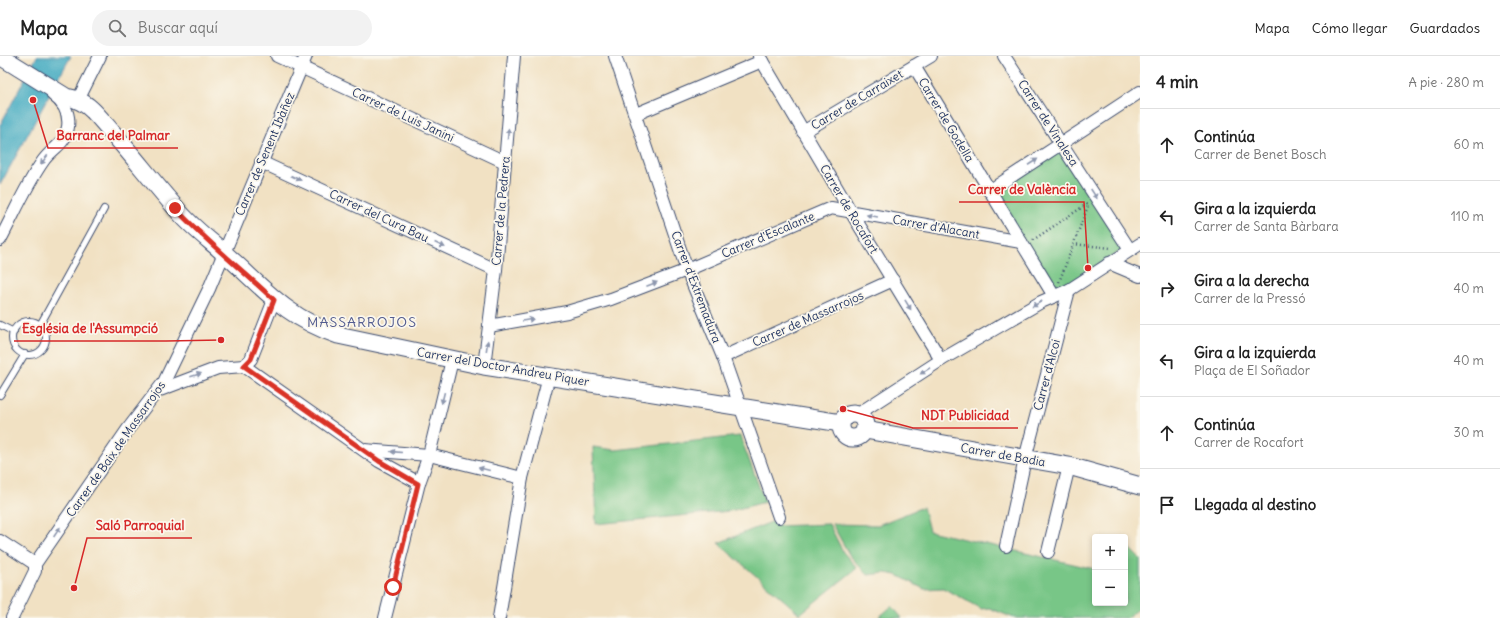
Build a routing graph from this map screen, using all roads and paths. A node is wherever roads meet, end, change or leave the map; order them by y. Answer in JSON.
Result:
{"nodes":[{"id":1,"x":0,"y":56,"type":"edge"},
{"id":2,"x":100,"y":56,"type":"edge"},
{"id":3,"x":277,"y":56,"type":"edge"},
{"id":4,"x":615,"y":56,"type":"edge"},
{"id":5,"x":931,"y":56,"type":"edge"},
{"id":6,"x":1004,"y":56,"type":"edge"},
{"id":7,"x":512,"y":57,"type":"edge"},
{"id":8,"x":760,"y":58,"type":"edge"},
{"id":9,"x":304,"y":62,"type":"edge"},
{"id":10,"x":914,"y":66,"type":"junction"},
{"id":11,"x":1140,"y":92,"type":"edge"},
{"id":12,"x":69,"y":100,"type":"junction"},
{"id":13,"x":636,"y":114,"type":"junction"},
{"id":14,"x":803,"y":132,"type":"junction"},
{"id":15,"x":1061,"y":143,"type":"junction"},
{"id":16,"x":261,"y":162,"type":"junction"},
{"id":17,"x":505,"y":162,"type":"junction"},
{"id":18,"x":989,"y":191,"type":"junction"},
{"id":19,"x":1089,"y":202,"type":"junction"},
{"id":20,"x":104,"y":209,"type":"dead end"},
{"id":21,"x":1093,"y":209,"type":"dead end"},
{"id":22,"x":851,"y":212,"type":"junction"},
{"id":23,"x":1027,"y":239,"type":"junction"},
{"id":24,"x":0,"y":240,"type":"edge"},
{"id":25,"x":1073,"y":244,"type":"junction"},
{"id":26,"x":1035,"y":247,"type":"dead end"},
{"id":27,"x":1135,"y":247,"type":"edge"},
{"id":28,"x":224,"y":253,"type":"junction"},
{"id":29,"x":1110,"y":258,"type":"junction"},
{"id":30,"x":496,"y":270,"type":"junction"},
{"id":31,"x":687,"y":270,"type":"junction"},
{"id":32,"x":1140,"y":276,"type":"edge"},
{"id":33,"x":1055,"y":278,"type":"dead end"},
{"id":34,"x":893,"y":280,"type":"junction"},
{"id":35,"x":1064,"y":285,"type":"junction"},
{"id":36,"x":1054,"y":296,"type":"junction"},
{"id":37,"x":274,"y":300,"type":"junction"},
{"id":38,"x":0,"y":325,"type":"edge"},
{"id":39,"x":40,"y":325,"type":"junction"},
{"id":40,"x":490,"y":326,"type":"junction"},
{"id":41,"x":14,"y":332,"type":"junction"},
{"id":42,"x":25,"y":354,"type":"junction"},
{"id":43,"x":723,"y":357,"type":"junction"},
{"id":44,"x":452,"y":360,"type":"junction"},
{"id":45,"x":941,"y":360,"type":"junction"},
{"id":46,"x":244,"y":366,"type":"junction"},
{"id":47,"x":484,"y":366,"type":"junction"},
{"id":48,"x":549,"y":376,"type":"junction"},
{"id":49,"x":160,"y":390,"type":"junction"},
{"id":50,"x":0,"y":395,"type":"edge"},
{"id":51,"x":741,"y":407,"type":"junction"},
{"id":52,"x":862,"y":423,"type":"junction"},
{"id":53,"x":363,"y":450,"type":"junction"},
{"id":54,"x":429,"y":455,"type":"junction"},
{"id":55,"x":1025,"y":459,"type":"junction"},
{"id":56,"x":1069,"y":466,"type":"junction"},
{"id":57,"x":522,"y":478,"type":"junction"},
{"id":58,"x":418,"y":484,"type":"junction"},
{"id":59,"x":1140,"y":486,"type":"edge"},
{"id":60,"x":780,"y":517,"type":"dead end"},
{"id":61,"x":0,"y":540,"type":"edge"},
{"id":62,"x":1006,"y":546,"type":"dead end"},
{"id":63,"x":1048,"y":552,"type":"dead end"},
{"id":64,"x":35,"y":564,"type":"junction"},
{"id":65,"x":12,"y":618,"type":"edge"},
{"id":66,"x":385,"y":618,"type":"edge"},
{"id":67,"x":499,"y":618,"type":"edge"}],
"edges":[{"from":1,"to":12,"type":"street"},
{"from":2,"to":12,"type":"street"},
{"from":3,"to":9,"type":"street","name":"Carrer de Luis Janini"},
{"from":4,"to":13,"type":"street","name":"Carrer d'Extremadura"},
{"from":5,"to":10,"type":"street","name":"Carrer de Carraixet"},
{"from":6,"to":15,"type":"street","name":"Carrer de Vinalesa"},
{"from":17,"to":7,"type":"street","name":"Carrer de la Pedrera","one_way":true},
{"from":8,"to":13,"type":"street"},
{"from":8,"to":14,"type":"street","name":"Carrer de Rocafort"},
{"from":9,"to":16,"type":"street","name":"Carrer de Senent Ibàñez"},
{"from":9,"to":17,"type":"street","name":"Carrer de Luis Janini"},
{"from":10,"to":14,"type":"street","name":"Carrer de Carraixet"},
{"from":10,"to":18,"type":"street","name":"Carrer de Godella"},
{"from":11,"to":15,"type":"street"},
{"from":12,"to":24,"type":"street","one_way":true},
{"from":12,"to":28,"type":"street"},
{"from":13,"to":31,"type":"street","name":"Carrer d'Extremadura"},
{"from":14,"to":22,"type":"street","name":"Carrer de Rocafort"},
{"from":18,"to":15,"type":"street","one_way":true},
{"from":15,"to":27,"type":"street","name":"Carrer de Vinalesa","one_way":true},
{"from":16,"to":28,"type":"street","name":"Carrer de Senent Ibàñez"},
{"from":16,"to":30,"type":"street","name":"Carrer del Cura Bau","one_way":true},
{"from":17,"to":30,"type":"street","name":"Carrer de la Pedrera"},
{"from":18,"to":23,"type":"street","name":"Carrer de Godella"},
{"from":19,"to":21,"type":"path"},
{"from":19,"to":23,"type":"path"},
{"from":19,"to":25,"type":"path"},
{"from":20,"to":39,"type":"lane"},
{"from":23,"to":22,"type":"street","name":"Carrer d'Alacant","one_way":true},
{"from":22,"to":31,"type":"street","name":"Carrer d'Escalante"},
{"from":22,"to":34,"type":"street","name":"Carrer de Rocafort"},
{"from":23,"to":26,"type":"path"},
{"from":23,"to":36,"type":"street","name":"Carrer de Godella"},
{"from":25,"to":29,"type":"path"},
{"from":25,"to":35,"type":"path"},
{"from":27,"to":29,"type":"street"},
{"from":28,"to":37,"type":"street","name":"Carrer del Doctor Andreu Piquer"},
{"from":28,"to":49,"type":"street","name":"Carrer de Baix de Massarrojos"},
{"from":29,"to":32,"type":"street"},
{"from":29,"to":35,"type":"street"},
{"from":30,"to":40,"type":"street","name":"Carrer de la Pedrera"},
{"from":40,"to":31,"type":"street","name":"Carrer d'Escalante","one_way":true},
{"from":31,"to":43,"type":"street","name":"Carrer d'Extremadura"},
{"from":33,"to":35,"type":"path"},
{"from":34,"to":43,"type":"street","name":"Carrer de Massarrojos"},
{"from":34,"to":45,"type":"street","name":"Carrer de Rocafort","one_way":true},
{"from":35,"to":36,"type":"street"},
{"from":35,"to":55,"type":"street","name":"Carrer d'Alcoi"},
{"from":36,"to":45,"type":"street","one_way":true},
{"from":37,"to":44,"type":"street","name":"Carrer del Doctor Andreu Piquer"},
{"from":37,"to":46,"type":"street"},
{"from":38,"to":41,"type":"lane"},
{"from":39,"to":41,"type":"lane"},
{"from":39,"to":42,"type":"lane"},
{"from":47,"to":40,"type":"street","name":"Carrer de la Pedrera","one_way":true},
{"from":41,"to":42,"type":"lane"},
{"from":42,"to":50,"type":"lane"},
{"from":43,"to":51,"type":"street","name":"Carrer d'Extremadura"},
{"from":44,"to":47,"type":"street","name":"Carrer del Doctor Andreu Piquer"},
{"from":44,"to":54,"type":"street","one_way":true},
{"from":45,"to":52,"type":"street","one_way":true},
{"from":49,"to":46,"type":"street","one_way":true},
{"from":46,"to":53,"type":"street"},
{"from":47,"to":48,"type":"street","name":"Carrer del Doctor Andreu Piquer"},
{"from":48,"to":51,"type":"street","name":"Carrer del Doctor Andreu Piquer"},
{"from":48,"to":57,"type":"street"},
{"from":64,"to":49,"type":"street","name":"Carrer de Baix de Massarrojos","one_way":true},
{"from":51,"to":52,"type":"street"},
{"from":51,"to":60,"type":"street","name":"Carrer d'Extremadura"},
{"from":52,"to":55,"type":"street","name":"Carrer de Badia"},
{"from":54,"to":53,"type":"street","one_way":true},
{"from":53,"to":58,"type":"street"},
{"from":57,"to":54,"type":"street","one_way":true},
{"from":54,"to":58,"type":"street"},
{"from":55,"to":56,"type":"street","name":"Carrer de Badia"},
{"from":55,"to":62,"type":"street","name":"Carrer d'Alcoi"},
{"from":56,"to":59,"type":"street","name":"Carrer de Badia"},
{"from":56,"to":63,"type":"street"},
{"from":57,"to":67,"type":"street"},
{"from":58,"to":66,"type":"street"},
{"from":61,"to":64,"type":"street"},
{"from":64,"to":65,"type":"street","name":"Carrer de Baix de Massarrojos"}]}
